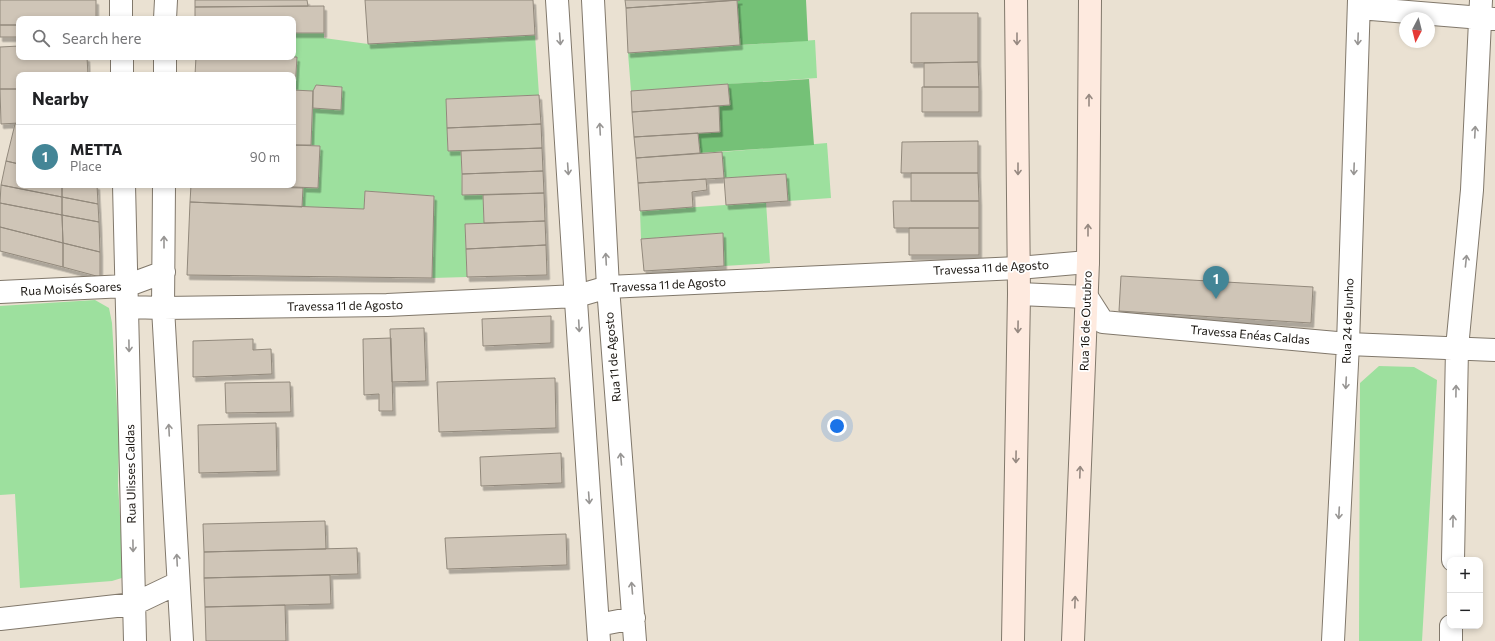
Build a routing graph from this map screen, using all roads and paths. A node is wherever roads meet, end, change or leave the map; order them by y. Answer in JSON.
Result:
{"nodes":[{"id":1,"x":121,"y":0,"type":"edge"},
{"id":2,"x":166,"y":0,"type":"edge"},
{"id":3,"x":557,"y":0,"type":"edge"},
{"id":4,"x":593,"y":0,"type":"edge"},
{"id":5,"x":1016,"y":0,"type":"edge"},
{"id":6,"x":1090,"y":0,"type":"edge"},
{"id":7,"x":1359,"y":4,"type":"edge"},
{"id":8,"x":1485,"y":13,"type":"edge"},
{"id":9,"x":121,"y":16,"type":"edge"},
{"id":10,"x":166,"y":16,"type":"edge"},
{"id":11,"x":122,"y":60,"type":"edge"},
{"id":12,"x":165,"y":60,"type":"edge"},
{"id":13,"x":122,"y":72,"type":"edge"},
{"id":14,"x":165,"y":72,"type":"edge"},
{"id":15,"x":124,"y":188,"type":"edge"},
{"id":16,"x":164,"y":188,"type":"edge"},
{"id":17,"x":1088,"y":262,"type":"junction"},
{"id":18,"x":1018,"y":268,"type":"junction"},
{"id":19,"x":164,"y":272,"type":"junction"},
{"id":20,"x":608,"y":287,"type":"junction"},
{"id":21,"x":0,"y":292,"type":"edge"},
{"id":22,"x":1019,"y":294,"type":"junction"},
{"id":23,"x":577,"y":296,"type":"junction"},
{"id":24,"x":127,"y":297,"type":"junction"},
{"id":25,"x":1087,"y":297,"type":"junction"},
{"id":26,"x":163,"y":308,"type":"junction"},
{"id":27,"x":1348,"y":344,"type":"junction"},
{"id":28,"x":1457,"y":348,"type":"junction"},
{"id":29,"x":1495,"y":350,"type":"edge"},
{"id":30,"x":1452,"y":557,"type":"edge"},
{"id":31,"x":178,"y":583,"type":"junction"},
{"id":32,"x":134,"y":604,"type":"junction"},
{"id":33,"x":634,"y":618,"type":"junction"},
{"id":34,"x":0,"y":619,"type":"edge"},
{"id":35,"x":1451,"y":629,"type":"edge"},
{"id":36,"x":599,"y":633,"type":"edge"},
{"id":37,"x":135,"y":641,"type":"edge"},
{"id":38,"x":182,"y":641,"type":"edge"},
{"id":39,"x":635,"y":641,"type":"edge"},
{"id":40,"x":1013,"y":641,"type":"edge"},
{"id":41,"x":1073,"y":641,"type":"edge"},
{"id":42,"x":1333,"y":641,"type":"edge"},
{"id":43,"x":1451,"y":641,"type":"edge"}],
"edges":[{"from":1,"to":9,"type":"street"},
{"from":2,"to":10,"type":"street"},
{"from":3,"to":23,"type":"street","one_way":true},
{"from":20,"to":4,"type":"street","name":"Rua 11 de Agosto","one_way":true},
{"from":5,"to":18,"type":"street","one_way":true},
{"from":17,"to":6,"type":"street","name":"Rua 16 de Outubro","one_way":true},
{"from":7,"to":8,"type":"street"},
{"from":7,"to":27,"type":"street","name":"Rua 24 de Junho","one_way":true},
{"from":28,"to":8,"type":"street","one_way":true},
{"from":11,"to":13,"type":"street"},
{"from":12,"to":14,"type":"street"},
{"from":15,"to":24,"type":"street","name":"Rua Ulisses Caldas"},
{"from":19,"to":16,"type":"street","one_way":true},
{"from":17,"to":18,"type":"street","name":"Travessa 11 de Agosto"},
{"from":17,"to":25,"type":"street","name":"Rua 16 de Outubro"},
{"from":18,"to":20,"type":"street","name":"Travessa 11 de Agosto"},
{"from":18,"to":22,"type":"street"},
{"from":19,"to":24,"type":"street","name":"Rua Moisés Soares"},
{"from":19,"to":26,"type":"street"},
{"from":20,"to":23,"type":"street","name":"Travessa 11 de Agosto"},
{"from":33,"to":20,"type":"street","name":"Rua 11 de Agosto","one_way":true},
{"from":21,"to":24,"type":"street","name":"Rua Moisés Soares"},
{"from":22,"to":25,"type":"street"},
{"from":22,"to":40,"type":"street","one_way":true},
{"from":23,"to":26,"type":"street","name":"Travessa 11 de Agosto"},
{"from":23,"to":36,"type":"street","one_way":true},
{"from":24,"to":26,"type":"street","name":"Travessa 11 de Agosto"},
{"from":24,"to":32,"type":"street","name":"Rua Ulisses Caldas","one_way":true},
{"from":25,"to":27,"type":"street","name":"Travessa Enéas Caldas"},
{"from":41,"to":25,"type":"street","name":"Rua 16 de Outubro","one_way":true},
{"from":31,"to":26,"type":"street","one_way":true},
{"from":27,"to":28,"type":"street","name":"Travessa Enéas Caldas"},
{"from":27,"to":42,"type":"street","name":"Rua 24 de Junho","one_way":true},
{"from":28,"to":29,"type":"street","name":"Travessa Enéas Caldas"},
{"from":30,"to":28,"type":"street","one_way":true},
{"from":31,"to":32,"type":"street"},
{"from":31,"to":38,"type":"street"},
{"from":32,"to":34,"type":"street"},
{"from":32,"to":37,"type":"street","name":"Rua Ulisses Caldas"},
{"from":33,"to":36,"type":"street"},
{"from":33,"to":39,"type":"street","name":"Rua 11 de Agosto"},
{"from":35,"to":43,"type":"street"}]}
